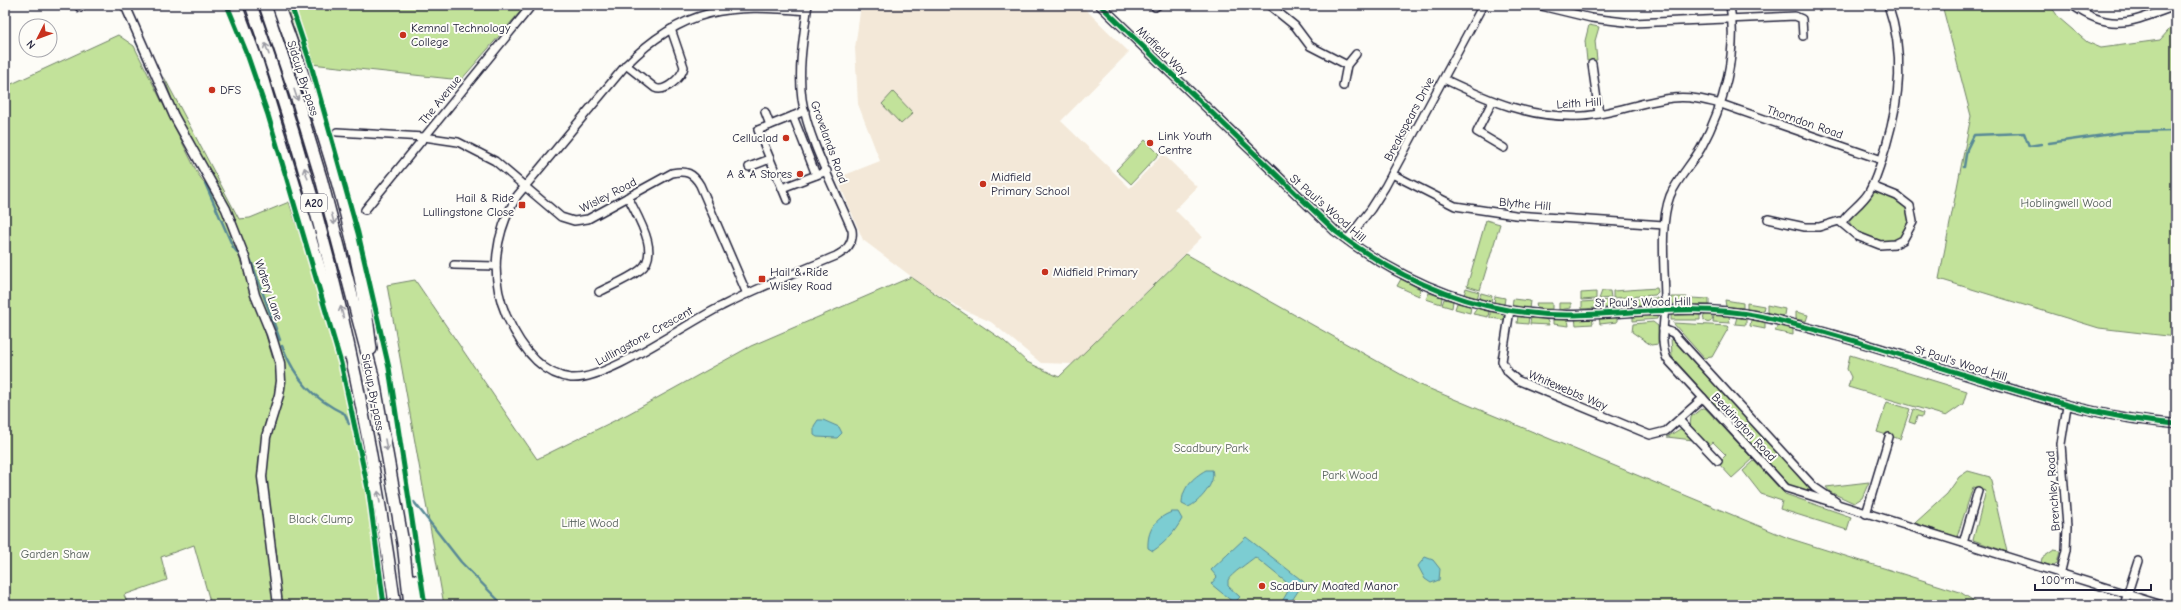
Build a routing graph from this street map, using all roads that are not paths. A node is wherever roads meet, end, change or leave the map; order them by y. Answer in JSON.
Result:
{"nodes":[{"id":1,"x":125,"y":5,"type":"edge"},
{"id":2,"x":236,"y":5,"type":"edge"},
{"id":3,"x":251,"y":5,"type":"edge"},
{"id":4,"x":265,"y":5,"type":"edge"},
{"id":5,"x":278,"y":5,"type":"edge"},
{"id":6,"x":532,"y":5,"type":"edge"},
{"id":7,"x":1100,"y":5,"type":"edge"},
{"id":8,"x":1269,"y":5,"type":"edge"},
{"id":9,"x":1483,"y":5,"type":"edge"},
{"id":10,"x":1537,"y":5,"type":"edge"},
{"id":11,"x":1730,"y":5,"type":"edge"},
{"id":12,"x":1888,"y":5,"type":"edge"},
{"id":13,"x":2072,"y":5,"type":"edge"},
{"id":14,"x":736,"y":6,"type":"edge"},
{"id":15,"x":2176,"y":6,"type":"edge"},
{"id":16,"x":807,"y":8,"type":"edge"},
{"id":17,"x":1732,"y":18,"type":"junction"},
{"id":18,"x":671,"y":29,"type":"junction"},
{"id":19,"x":1803,"y":36,"type":"dead end"},
{"id":20,"x":1356,"y":54,"type":"dead end"},
{"id":21,"x":1592,"y":64,"type":"dead end"},
{"id":22,"x":626,"y":65,"type":"junction"},
{"id":23,"x":1347,"y":65,"type":"junction"},
{"id":24,"x":1444,"y":78,"type":"junction"},
{"id":25,"x":1343,"y":86,"type":"dead end"},
{"id":26,"x":1193,"y":95,"type":"joint"},
{"id":27,"x":1492,"y":102,"type":"junction"},
{"id":28,"x":1721,"y":104,"type":"junction"},
{"id":29,"x":765,"y":112,"type":"dead end"},
{"id":30,"x":805,"y":112,"type":"junction"},
{"id":31,"x":1599,"y":114,"type":"junction"},
{"id":32,"x":793,"y":116,"type":"junction"},
{"id":33,"x":770,"y":125,"type":"junction"},
{"id":34,"x":337,"y":132,"type":"dead end"},
{"id":35,"x":424,"y":137,"type":"junction"},
{"id":36,"x":1504,"y":148,"type":"dead end"},
{"id":37,"x":770,"y":159,"type":"junction"},
{"id":38,"x":1882,"y":160,"type":"junction"},
{"id":39,"x":749,"y":167,"type":"dead end"},
{"id":40,"x":827,"y":171,"type":"junction"},
{"id":41,"x":1392,"y":174,"type":"junction"},
{"id":42,"x":816,"y":175,"type":"junction"},
{"id":43,"x":525,"y":186,"type":"junction"},
{"id":44,"x":1872,"y":186,"type":"junction"},
{"id":45,"x":782,"y":188,"type":"junction"},
{"id":46,"x":628,"y":197,"type":"junction"},
{"id":47,"x":787,"y":200,"type":"dead end"},
{"id":48,"x":365,"y":210,"type":"dead end"},
{"id":49,"x":1768,"y":219,"type":"dead end"},
{"id":50,"x":1842,"y":222,"type":"junction"},
{"id":51,"x":1664,"y":225,"type":"junction"},
{"id":52,"x":853,"y":235,"type":"joint"},
{"id":53,"x":1347,"y":240,"type":"junction"},
{"id":54,"x":454,"y":265,"type":"dead end"},
{"id":55,"x":496,"y":266,"type":"junction"},
{"id":56,"x":599,"y":292,"type":"dead end"},
{"id":57,"x":747,"y":294,"type":"junction"},
{"id":58,"x":1510,"y":310,"type":"junction"},
{"id":59,"x":1665,"y":310,"type":"junction"},
{"id":60,"x":1663,"y":329,"type":"junction"},
{"id":61,"x":374,"y":380,"type":"junction"},
{"id":62,"x":1703,"y":398,"type":"junction"},
{"id":63,"x":362,"y":405,"type":"junction"},
{"id":64,"x":2068,"y":406,"type":"junction"},
{"id":65,"x":1680,"y":420,"type":"junction"},
{"id":66,"x":2176,"y":424,"type":"edge"},
{"id":67,"x":1889,"y":437,"type":"dead end"},
{"id":68,"x":1718,"y":461,"type":"dead end"},
{"id":69,"x":1978,"y":491,"type":"dead end"},
{"id":70,"x":1843,"y":506,"type":"junction"},
{"id":71,"x":1866,"y":514,"type":"junction"},
{"id":72,"x":385,"y":535,"type":"junction"},
{"id":73,"x":403,"y":543,"type":"junction"},
{"id":74,"x":1963,"y":543,"type":"junction"},
{"id":75,"x":2138,"y":561,"type":"dead end"},
{"id":76,"x":2060,"y":575,"type":"junction"},
{"id":77,"x":2127,"y":594,"type":"junction"},
{"id":78,"x":278,"y":605,"type":"edge"},
{"id":79,"x":389,"y":605,"type":"edge"},
{"id":80,"x":394,"y":605,"type":"edge"},
{"id":81,"x":410,"y":605,"type":"edge"},
{"id":82,"x":418,"y":605,"type":"edge"},
{"id":83,"x":2124,"y":605,"type":"edge"},
{"id":84,"x":2162,"y":605,"type":"edge"}],
"edges":[{"from":1,"to":78,"type":"street","name":"Watery Lane"},
{"from":2,"to":63,"type":"highway","number":"A20"},
{"from":63,"to":3,"type":"highway","name":"Sidcup By-pass","number":"A20","one_way":true},
{"from":4,"to":61,"type":"highway","name":"Sidcup By-pass","number":"A20","one_way":true},
{"from":5,"to":61,"type":"highway","number":"A20"},
{"from":6,"to":35,"type":"street","name":"The Avenue"},
{"from":7,"to":26,"type":"street","name":"Midfield Way"},
{"from":8,"to":23,"type":"street"},
{"from":9,"to":24,"type":"street","name":"Breakspears Drive"},
{"from":10,"to":17,"type":"street"},
{"from":11,"to":17,"type":"street","name":"Beddington Road"},
{"from":12,"to":38,"type":"street"},
{"from":13,"to":15,"type":"street"},
{"from":14,"to":16,"type":"street","name":"Lullingstone Crescent"},
{"from":14,"to":18,"type":"street","name":"Lullingstone Crescent"},
{"from":16,"to":30,"type":"street","name":"Grovelands Road"},
{"from":17,"to":19,"type":"street"},
{"from":17,"to":28,"type":"street","name":"Beddington Road"},
{"from":18,"to":22,"type":"street","name":"Lullingstone Crescent"},
{"from":18,"to":22,"type":"street"},
{"from":20,"to":23,"type":"street"},
{"from":21,"to":31,"type":"street"},
{"from":22,"to":43,"type":"street","name":"Lullingstone Crescent"},
{"from":23,"to":25,"type":"street"},
{"from":24,"to":27,"type":"street","name":"Leith Hill"},
{"from":24,"to":41,"type":"street","name":"Breakspears Drive"},
{"from":26,"to":53,"type":"street","name":"St Paul's Wood Hill"},
{"from":27,"to":31,"type":"street","name":"Leith Hill"},
{"from":27,"to":36,"type":"street"},
{"from":28,"to":31,"type":"street","name":"Leith Hill"},
{"from":28,"to":38,"type":"street","name":"Thorndon Road"},
{"from":28,"to":51,"type":"street","name":"Beddington Road"},
{"from":29,"to":33,"type":"street"},
{"from":30,"to":32,"type":"street"},
{"from":30,"to":40,"type":"street","name":"Grovelands Road"},
{"from":32,"to":33,"type":"street"},
{"from":32,"to":42,"type":"street","name":"Grovelands Road"},
{"from":33,"to":37,"type":"street"},
{"from":34,"to":35,"type":"street","name":"Wisley Road"},
{"from":35,"to":43,"type":"street","name":"Wisley Road"},
{"from":35,"to":48,"type":"street","name":"The Avenue"},
{"from":37,"to":39,"type":"street"},
{"from":37,"to":45,"type":"street"},
{"from":38,"to":44,"type":"street"},
{"from":40,"to":42,"type":"street"},
{"from":40,"to":52,"type":"street","name":"Grovelands Road"},
{"from":41,"to":51,"type":"street","name":"Blythe Hill"},
{"from":41,"to":53,"type":"street","name":"Breakspears Drive"},
{"from":42,"to":45,"type":"street"},
{"from":43,"to":46,"type":"street","name":"Wisley Road"},
{"from":43,"to":55,"type":"street","name":"Lullingstone Crescent"},
{"from":44,"to":50,"type":"street"},
{"from":44,"to":50,"type":"street"},
{"from":45,"to":47,"type":"street"},
{"from":46,"to":56,"type":"street"},
{"from":46,"to":57,"type":"street","name":"Wisley Road"},
{"from":49,"to":50,"type":"street"},
{"from":51,"to":59,"type":"street","name":"Beddington Road"},
{"from":52,"to":57,"type":"street","name":"Lullingstone Crescent"},
{"from":53,"to":58,"type":"street","name":"St Paul's Wood Hill"},
{"from":54,"to":55,"type":"street"},
{"from":55,"to":57,"type":"street","name":"Lullingstone Crescent"},
{"from":58,"to":59,"type":"street","name":"St Paul's Wood Hill"},
{"from":58,"to":65,"type":"street","name":"Whitewebbs Way"},
{"from":59,"to":60,"type":"street","name":"Beddington Road"},
{"from":59,"to":64,"type":"street","name":"St Paul's Wood Hill"},
{"from":60,"to":62,"type":"street","name":"Beddington Road"},
{"from":60,"to":70,"type":"street","name":"Beddington Road"},
{"from":61,"to":73,"type":"highway","name":"Sidcup By-pass","number":"A20","one_way":true},
{"from":62,"to":65,"type":"street","name":"Whitewebbs Way"},
{"from":62,"to":70,"type":"street","name":"Beddington Road"},
{"from":72,"to":63,"type":"highway","name":"Sidcup By-pass","number":"A20","one_way":true},
{"from":64,"to":66,"type":"street","name":"St Paul's Wood Hill"},
{"from":64,"to":76,"type":"street","name":"Brenchley Road"},
{"from":65,"to":68,"type":"street"},
{"from":67,"to":71,"type":"street"},
{"from":69,"to":74,"type":"street"},
{"from":70,"to":71,"type":"street","name":"Beddington Road"},
{"from":71,"to":74,"type":"street","name":"Beddington Road"},
{"from":72,"to":79,"type":"highway","number":"A20"},
{"from":72,"to":80,"type":"highway","name":"Sidcup By-pass","number":"A20"},
{"from":73,"to":81,"type":"highway","name":"Sidcup By-pass","number":"A20"},
{"from":73,"to":82,"type":"highway","number":"A20"},
{"from":74,"to":76,"type":"street","name":"Beddington Road"},
{"from":75,"to":77,"type":"street"},
{"from":76,"to":77,"type":"street","name":"Beddington Road"},
{"from":77,"to":83,"type":"street"},
{"from":77,"to":84,"type":"street","name":"Beddington Road"}]}
